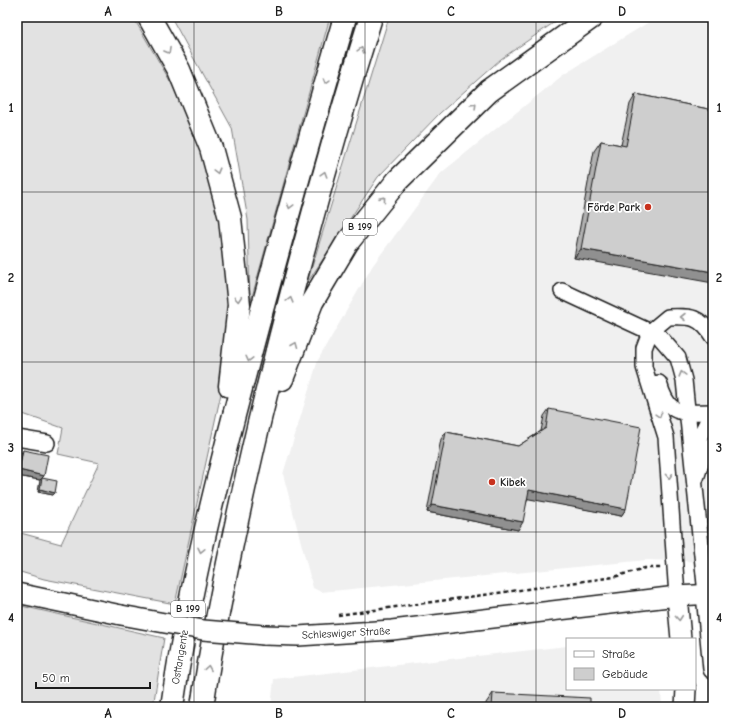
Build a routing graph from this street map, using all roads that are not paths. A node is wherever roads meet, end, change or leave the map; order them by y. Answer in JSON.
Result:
{"nodes":[{"id":1,"x":149,"y":17,"type":"edge"},
{"id":2,"x":345,"y":17,"type":"edge"},
{"id":3,"x":371,"y":17,"type":"edge"},
{"id":4,"x":592,"y":17,"type":"edge"},
{"id":5,"x":562,"y":291,"type":"dead end"},
{"id":6,"x":650,"y":332,"type":"junction"},
{"id":7,"x":713,"y":337,"type":"edge"},
{"id":8,"x":644,"y":367,"type":"junction"},
{"id":9,"x":688,"y":412,"type":"junction"},
{"id":10,"x":713,"y":412,"type":"edge"},
{"id":11,"x":713,"y":416,"type":"edge"},
{"id":12,"x":17,"y":438,"type":"edge"},
{"id":13,"x":47,"y":443,"type":"dead end"},
{"id":14,"x":713,"y":444,"type":"edge"},
{"id":15,"x":692,"y":452,"type":"junction"},
{"id":16,"x":695,"y":481,"type":"junction"},
{"id":17,"x":209,"y":512,"type":"junction"},
{"id":18,"x":238,"y":515,"type":"junction"},
{"id":19,"x":17,"y":593,"type":"edge"},
{"id":20,"x":710,"y":594,"type":"edge"},
{"id":21,"x":677,"y":596,"type":"junction"},
{"id":22,"x":681,"y":638,"type":"edge"},
{"id":23,"x":713,"y":669,"type":"edge"},
{"id":24,"x":686,"y":690,"type":"edge"},
{"id":25,"x":172,"y":707,"type":"edge"},
{"id":26,"x":202,"y":707,"type":"edge"},
{"id":27,"x":685,"y":707,"type":"edge"}],
"edges":[{"from":1,"to":17,"type":"highway","one_way":true},
{"from":2,"to":17,"type":"highway","number":"B 199","one_way":true},
{"from":18,"to":3,"type":"highway","one_way":true},
{"from":18,"to":4,"type":"highway","number":"B 199","one_way":true},
{"from":5,"to":6,"type":"lane"},
{"from":7,"to":6,"type":"lane","one_way":true},
{"from":6,"to":8,"type":"lane"},
{"from":9,"to":6,"type":"lane","one_way":true},
{"from":8,"to":9,"type":"lane"},
{"from":8,"to":21,"type":"lane","one_way":true},
{"from":9,"to":10,"type":"lane"},
{"from":9,"to":15,"type":"lane"},
{"from":11,"to":15,"type":"lane"},
{"from":12,"to":13,"type":"lane"},
{"from":14,"to":16,"type":"lane"},
{"from":15,"to":16,"type":"lane"},
{"from":16,"to":20,"type":"lane"},
{"from":17,"to":25,"type":"highway","name":"Osttangente","number":"B 199","one_way":true},
{"from":26,"to":18,"type":"highway","number":"B 199","one_way":true},
{"from":19,"to":21,"type":"main road","name":"Schleswiger Straße","bridge":true},
{"from":20,"to":21,"type":"main road","name":"Schleswiger Straße"},
{"from":20,"to":23,"type":"main road"},
{"from":21,"to":22,"type":"main road","one_way":true},
{"from":24,"to":27,"type":"main road"}]}
